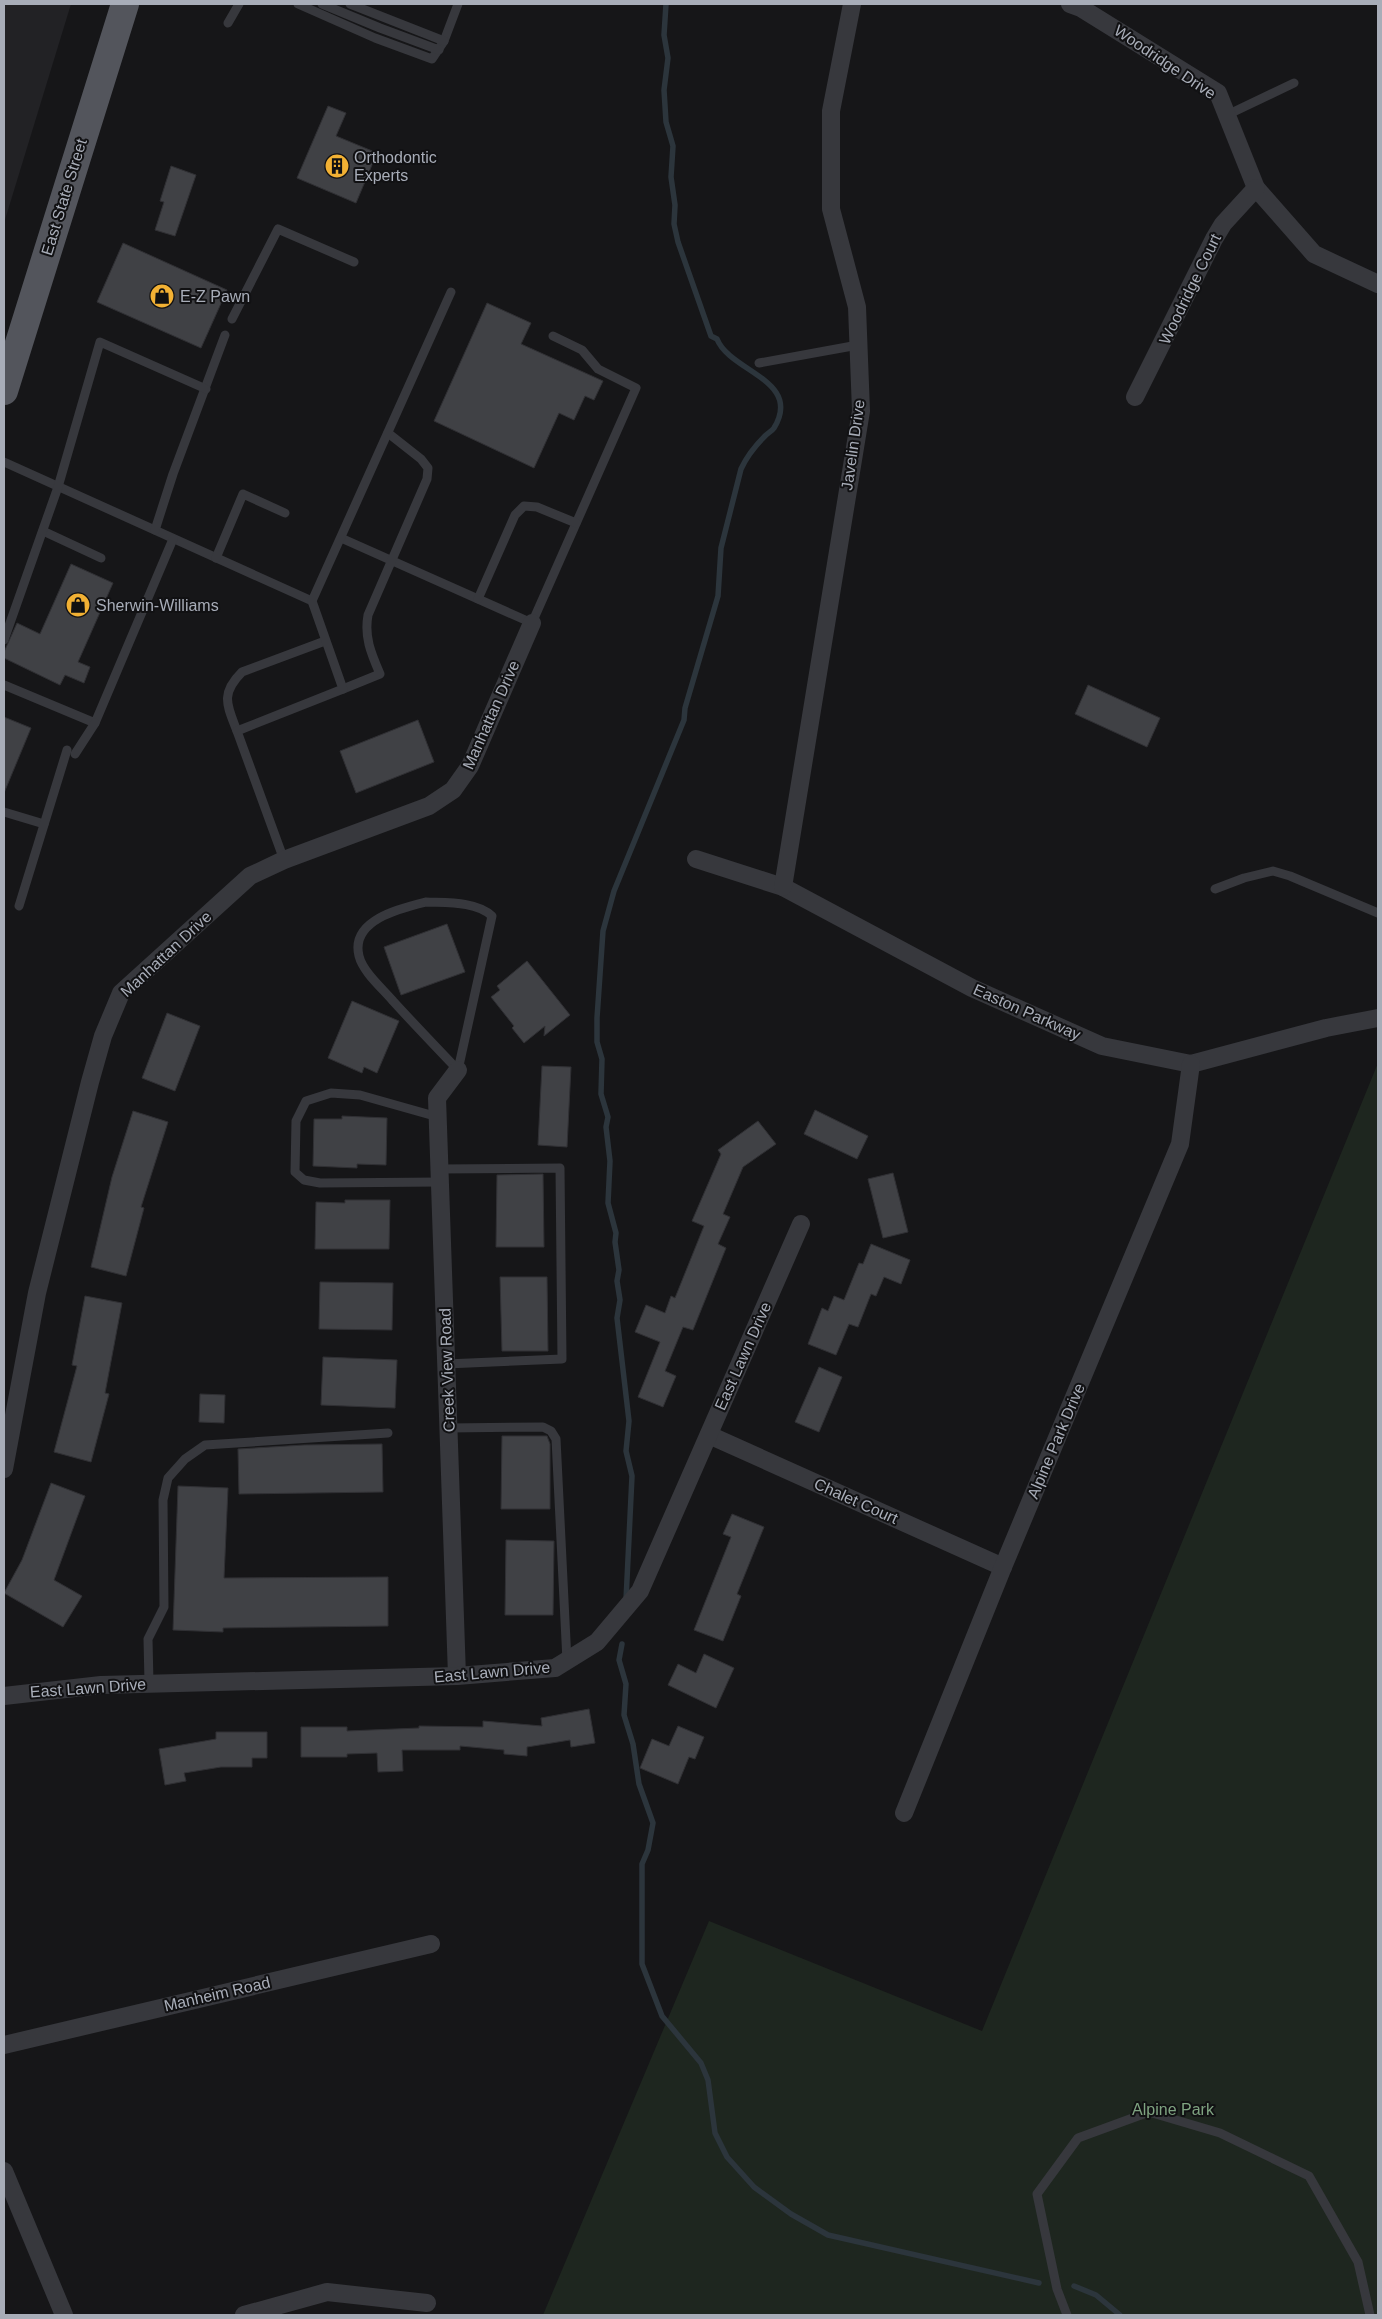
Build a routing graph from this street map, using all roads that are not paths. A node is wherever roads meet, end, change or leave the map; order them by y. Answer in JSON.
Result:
{"nodes":[{"id":1,"x":125,"y":4,"type":"edge"},
{"id":2,"x":239,"y":4,"type":"edge"},
{"id":3,"x":298,"y":4,"type":"edge"},
{"id":4,"x":322,"y":4,"type":"edge"},
{"id":5,"x":350,"y":4,"type":"edge"},
{"id":6,"x":458,"y":4,"type":"edge"},
{"id":7,"x":852,"y":4,"type":"edge"},
{"id":8,"x":1070,"y":4,"type":"edge"},
{"id":9,"x":228,"y":24,"type":"dead end"},
{"id":10,"x":444,"y":40,"type":"junction"},
{"id":11,"x":439,"y":50,"type":"junction"},
{"id":12,"x":1294,"y":83,"type":"dead end"},
{"id":13,"x":1227,"y":115,"type":"junction"},
{"id":14,"x":1256,"y":188,"type":"junction"},
{"id":15,"x":354,"y":262,"type":"dead end"},
{"id":16,"x":1378,"y":284,"type":"edge"},
{"id":17,"x":451,"y":292,"type":"dead end"},
{"id":18,"x":232,"y":319,"type":"dead end"},
{"id":19,"x":225,"y":335,"type":"dead end"},
{"id":20,"x":553,"y":336,"type":"dead end"},
{"id":21,"x":858,"y":345,"type":"junction"},
{"id":22,"x":759,"y":363,"type":"dead end"},
{"id":23,"x":206,"y":389,"type":"junction"},
{"id":24,"x":4,"y":391,"type":"edge"},
{"id":25,"x":1135,"y":397,"type":"dead end"},
{"id":26,"x":388,"y":433,"type":"junction"},
{"id":27,"x":4,"y":462,"type":"edge"},
{"id":28,"x":58,"y":487,"type":"junction"},
{"id":29,"x":285,"y":513,"type":"dead end"},
{"id":30,"x":576,"y":523,"type":"junction"},
{"id":31,"x":155,"y":530,"type":"junction"},
{"id":32,"x":43,"y":531,"type":"junction"},
{"id":33,"x":341,"y":538,"type":"junction"},
{"id":34,"x":173,"y":539,"type":"junction"},
{"id":35,"x":101,"y":558,"type":"dead end"},
{"id":36,"x":216,"y":558,"type":"junction"},
{"id":37,"x":391,"y":560,"type":"junction"},
{"id":38,"x":478,"y":599,"type":"junction"},
{"id":39,"x":312,"y":601,"type":"junction"},
{"id":40,"x":532,"y":623,"type":"junction"},
{"id":41,"x":4,"y":640,"type":"edge"},
{"id":42,"x":325,"y":641,"type":"junction"},
{"id":43,"x":4,"y":685,"type":"edge"},
{"id":44,"x":342,"y":689,"type":"junction"},
{"id":45,"x":95,"y":723,"type":"junction"},
{"id":46,"x":236,"y":731,"type":"junction"},
{"id":47,"x":4,"y":812,"type":"edge"},
{"id":48,"x":44,"y":824,"type":"junction"},
{"id":49,"x":696,"y":859,"type":"dead end"},
{"id":50,"x":284,"y":860,"type":"junction"},
{"id":51,"x":783,"y":887,"type":"junction"},
{"id":52,"x":1215,"y":889,"type":"dead end"},
{"id":53,"x":19,"y":906,"type":"dead end"},
{"id":54,"x":1378,"y":913,"type":"edge"},
{"id":55,"x":1378,"y":1018,"type":"edge"},
{"id":56,"x":1191,"y":1064,"type":"junction"},
{"id":57,"x":458,"y":1070,"type":"junction"},
{"id":58,"x":438,"y":1117,"type":"junction"},
{"id":59,"x":440,"y":1176,"type":"junction"},
{"id":60,"x":801,"y":1224,"type":"dead end"},
{"id":61,"x":446,"y":1364,"type":"junction"},
{"id":62,"x":448,"y":1428,"type":"junction"},
{"id":63,"x":388,"y":1432,"type":"dead end"},
{"id":64,"x":709,"y":1435,"type":"junction"},
{"id":65,"x":4,"y":1469,"type":"edge"},
{"id":66,"x":1003,"y":1567,"type":"junction"},
{"id":67,"x":567,"y":1661,"type":"junction"},
{"id":68,"x":457,"y":1676,"type":"junction"},
{"id":69,"x":148,"y":1684,"type":"junction"},
{"id":70,"x":4,"y":1696,"type":"edge"},
{"id":71,"x":904,"y":1814,"type":"dead end"},
{"id":72,"x":431,"y":1944,"type":"dead end"},
{"id":73,"x":4,"y":2045,"type":"edge"},
{"id":74,"x":4,"y":2171,"type":"edge"},
{"id":75,"x":427,"y":2303,"type":"dead end"},
{"id":76,"x":64,"y":2315,"type":"edge"},
{"id":77,"x":244,"y":2315,"type":"edge"},
{"id":78,"x":1067,"y":2315,"type":"edge"},
{"id":79,"x":1370,"y":2315,"type":"edge"}],
"edges":[{"from":1,"to":24,"type":"main road","name":"East State Street"},
{"from":2,"to":9,"type":"lane"},
{"from":3,"to":11,"type":"lane"},
{"from":4,"to":11,"type":"lane"},
{"from":5,"to":10,"type":"lane"},
{"from":6,"to":10,"type":"lane"},
{"from":7,"to":21,"type":"street","name":"Javelin Drive"},
{"from":8,"to":13,"type":"street","name":"Woodridge Drive"},
{"from":10,"to":11,"type":"lane"},
{"from":12,"to":13,"type":"lane"},
{"from":13,"to":14,"type":"street","name":"Woodridge Drive"},
{"from":14,"to":16,"type":"street","name":"Woodridge Drive"},
{"from":14,"to":25,"type":"street","name":"Woodridge Court"},
{"from":15,"to":18,"type":"lane"},
{"from":17,"to":26,"type":"lane"},
{"from":19,"to":23,"type":"lane"},
{"from":20,"to":30,"type":"lane"},
{"from":21,"to":22,"type":"lane"},
{"from":21,"to":51,"type":"street","name":"Javelin Drive"},
{"from":23,"to":28,"type":"lane"},
{"from":23,"to":31,"type":"lane"},
{"from":26,"to":33,"type":"lane"},
{"from":26,"to":37,"type":"lane"},
{"from":27,"to":28,"type":"lane"},
{"from":28,"to":31,"type":"lane"},
{"from":28,"to":32,"type":"lane"},
{"from":29,"to":36,"type":"lane"},
{"from":30,"to":38,"type":"lane"},
{"from":30,"to":40,"type":"lane"},
{"from":31,"to":34,"type":"lane"},
{"from":32,"to":35,"type":"lane"},
{"from":32,"to":41,"type":"lane"},
{"from":33,"to":37,"type":"lane"},
{"from":33,"to":39,"type":"lane"},
{"from":34,"to":36,"type":"lane"},
{"from":34,"to":45,"type":"lane"},
{"from":36,"to":39,"type":"lane"},
{"from":37,"to":38,"type":"lane"},
{"from":37,"to":44,"type":"lane"},
{"from":38,"to":40,"type":"lane"},
{"from":39,"to":42,"type":"lane"},
{"from":40,"to":50,"type":"street","name":"Manhattan Drive"},
{"from":42,"to":44,"type":"lane"},
{"from":42,"to":46,"type":"lane"},
{"from":43,"to":45,"type":"lane"},
{"from":44,"to":46,"type":"lane"},
{"from":45,"to":48,"type":"lane"},
{"from":46,"to":50,"type":"lane"},
{"from":47,"to":48,"type":"lane"},
{"from":48,"to":53,"type":"lane"},
{"from":49,"to":51,"type":"street","name":"Easton Parkway"},
{"from":50,"to":65,"type":"street","name":"Manhattan Drive"},
{"from":51,"to":56,"type":"street","name":"Easton Parkway"},
{"from":52,"to":54,"type":"lane"},
{"from":55,"to":56,"type":"street","name":"Easton Parkway"},
{"from":56,"to":66,"type":"street","name":"Alpine Park Drive"},
{"from":57,"to":57,"type":"lane"},
{"from":57,"to":58,"type":"street","name":"Creek View Road"},
{"from":58,"to":59,"type":"street","name":"Creek View Road"},
{"from":58,"to":59,"type":"lane"},
{"from":59,"to":61,"type":"street","name":"Creek View Road"},
{"from":59,"to":61,"type":"lane"},
{"from":60,"to":64,"type":"street","name":"East Lawn Drive"},
{"from":61,"to":62,"type":"street","name":"Creek View Road"},
{"from":62,"to":67,"type":"lane"},
{"from":62,"to":68,"type":"street","name":"Creek View Road"},
{"from":63,"to":69,"type":"lane"},
{"from":64,"to":66,"type":"street","name":"Chalet Court"},
{"from":64,"to":67,"type":"street","name":"East Lawn Drive"},
{"from":66,"to":71,"type":"street","name":"Alpine Park Drive"},
{"from":67,"to":68,"type":"street","name":"East Lawn Drive"},
{"from":68,"to":69,"type":"street","name":"East Lawn Drive"},
{"from":69,"to":70,"type":"street","name":"East Lawn Drive"},
{"from":72,"to":73,"type":"street","name":"Manheim Road"},
{"from":74,"to":76,"type":"street"},
{"from":75,"to":77,"type":"street"},
{"from":78,"to":79,"type":"lane"}]}
